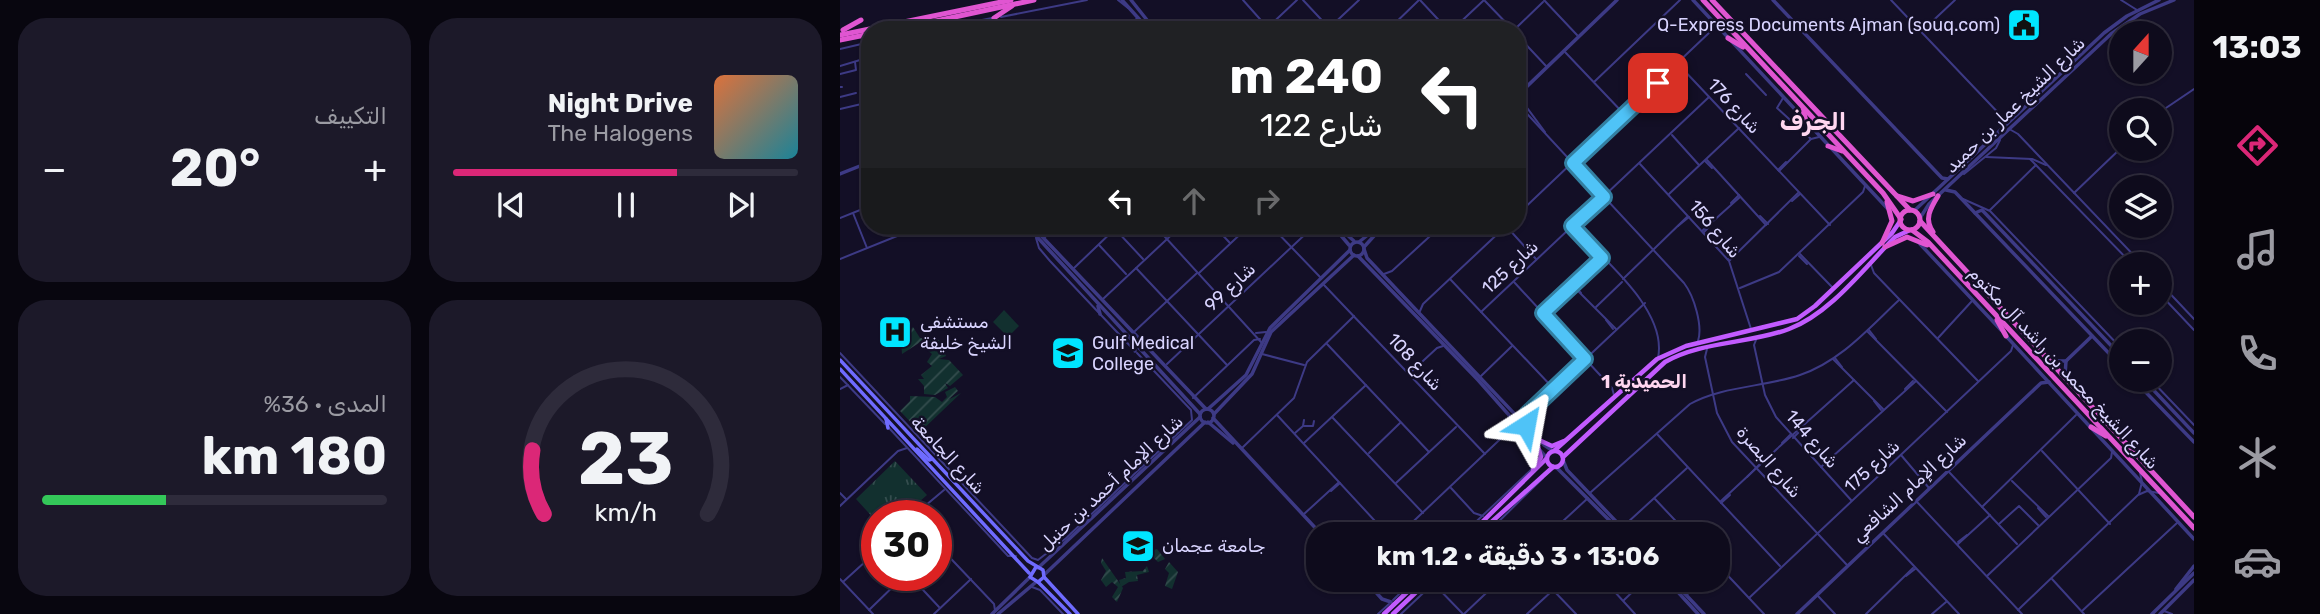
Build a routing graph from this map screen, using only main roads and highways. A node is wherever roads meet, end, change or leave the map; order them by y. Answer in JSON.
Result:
{"nodes":[{"id":1,"x":1034,"y":0,"type":"edge"},
{"id":2,"x":1703,"y":0,"type":"edge"},
{"id":3,"x":1712,"y":0,"type":"edge"},
{"id":4,"x":1014,"y":2,"type":"edge"},
{"id":5,"x":994,"y":18,"type":"road end"},
{"id":6,"x":861,"y":20,"type":"dead end"},
{"id":7,"x":907,"y":21,"type":"edge"},
{"id":8,"x":933,"y":21,"type":"edge"},
{"id":9,"x":861,"y":29,"type":"edge"},
{"id":10,"x":840,"y":33,"type":"edge"},
{"id":11,"x":861,"y":36,"type":"edge"},
{"id":12,"x":1728,"y":38,"type":"road end"},
{"id":13,"x":840,"y":40,"type":"edge"},
{"id":14,"x":1750,"y":51,"type":"junction"},
{"id":15,"x":1802,"y":107,"type":"junction"},
{"id":16,"x":1806,"y":121,"type":"road end"},
{"id":17,"x":1828,"y":146,"type":"road end"},
{"id":18,"x":1844,"y":152,"type":"junction"},
{"id":19,"x":1891,"y":192,"type":"junction"},
{"id":20,"x":1883,"y":193,"type":"junction"},
{"id":21,"x":1912,"y":210,"type":"junction"},
{"id":22,"x":1901,"y":219,"type":"junction"},
{"id":23,"x":1920,"y":220,"type":"junction"},
{"id":24,"x":1911,"y":230,"type":"junction"},
{"id":25,"x":1884,"y":245,"type":"junction"},
{"id":26,"x":1945,"y":249,"type":"junction"},
{"id":27,"x":1940,"y":256,"type":"junction"},
{"id":28,"x":1990,"y":309,"type":"junction"},
{"id":29,"x":2006,"y":335,"type":"road end"},
{"id":30,"x":1708,"y":344,"type":"junction"},
{"id":31,"x":1697,"y":347,"type":"junction"},
{"id":32,"x":840,"y":360,"type":"edge"},
{"id":33,"x":849,"y":362,"type":"road end"},
{"id":34,"x":840,"y":369,"type":"edge"},
{"id":35,"x":852,"y":373,"type":"junction"},
{"id":36,"x":862,"y":400,"type":"road end"},
{"id":37,"x":870,"y":401,"type":"junction"},
{"id":38,"x":885,"y":417,"type":"junction"},
{"id":39,"x":2091,"y":427,"type":"road end"},
{"id":40,"x":888,"y":428,"type":"road end"},
{"id":41,"x":2114,"y":431,"type":"junction"},
{"id":42,"x":1577,"y":433,"type":"junction"},
{"id":43,"x":911,"y":436,"type":"junction"},
{"id":44,"x":919,"y":438,"type":"road end"},
{"id":45,"x":2114,"y":440,"type":"junction"},
{"id":46,"x":2133,"y":442,"type":"dead end"},
{"id":47,"x":915,"y":449,"type":"junction"},
{"id":48,"x":1554,"y":451,"type":"junction"},
{"id":49,"x":2143,"y":453,"type":"dead end"},
{"id":50,"x":1545,"y":458,"type":"junction"},
{"id":51,"x":933,"y":459,"type":"junction"},
{"id":52,"x":1563,"y":459,"type":"junction"},
{"id":53,"x":943,"y":463,"type":"road end"},
{"id":54,"x":1555,"y":467,"type":"junction"},
{"id":55,"x":944,"y":471,"type":"junction"},
{"id":56,"x":2153,"y":472,"type":"junction"},
{"id":57,"x":937,"y":473,"type":"junction"},
{"id":58,"x":940,"y":483,"type":"road end"},
{"id":59,"x":2173,"y":494,"type":"junction"},
{"id":60,"x":1528,"y":495,"type":"road end"},
{"id":61,"x":953,"y":497,"type":"road end"},
{"id":62,"x":1518,"y":497,"type":"junction"},
{"id":63,"x":962,"y":499,"type":"junction"},
{"id":64,"x":2189,"y":503,"type":"dead end"},
{"id":65,"x":1510,"y":504,"type":"junction"},
{"id":66,"x":978,"y":507,"type":"junction"},
{"id":67,"x":985,"y":508,"type":"road end"},
{"id":68,"x":975,"y":513,"type":"junction"},
{"id":69,"x":1508,"y":513,"type":"road end"},
{"id":70,"x":2194,"y":517,"type":"edge"},
{"id":71,"x":2176,"y":521,"type":"road end"},
{"id":72,"x":976,"y":522,"type":"road end"},
{"id":73,"x":1478,"y":522,"type":"edge"},
{"id":74,"x":1491,"y":522,"type":"edge"},
{"id":75,"x":2192,"y":526,"type":"edge"},
{"id":76,"x":1019,"y":543,"type":"road end"},
{"id":77,"x":1021,"y":553,"type":"junction"},
{"id":78,"x":1037,"y":568,"type":"junction"},
{"id":79,"x":1044,"y":575,"type":"junction"},
{"id":80,"x":1030,"y":576,"type":"junction"},
{"id":81,"x":1037,"y":582,"type":"junction"},
{"id":82,"x":1404,"y":592,"type":"edge"},
{"id":83,"x":1419,"y":592,"type":"edge"},
{"id":84,"x":1384,"y":611,"type":"edge"},
{"id":85,"x":1080,"y":612,"type":"edge"},
{"id":86,"x":1067,"y":613,"type":"edge"},
{"id":87,"x":1393,"y":614,"type":"edge"}],
"edges":[{"from":1,"to":4,"type":"highway"},
{"from":2,"to":14,"type":"highway"},
{"from":3,"to":19,"type":"highway"},
{"from":4,"to":5,"type":"highway"},
{"from":4,"to":7,"type":"highway"},
{"from":4,"to":8,"type":"highway"},
{"from":6,"to":10,"type":"highway"},
{"from":9,"to":10,"type":"highway"},
{"from":11,"to":13,"type":"highway"},
{"from":12,"to":14,"type":"highway"},
{"from":14,"to":15,"type":"highway"},
{"from":15,"to":16,"type":"highway"},
{"from":15,"to":18,"type":"highway"},
{"from":17,"to":18,"type":"highway"},
{"from":18,"to":20,"type":"highway"},
{"from":19,"to":21,"type":"highway"},
{"from":19,"to":26,"type":"highway"},
{"from":20,"to":22,"type":"highway"},
{"from":20,"to":25,"type":"highway"},
{"from":21,"to":22,"type":"highway"},
{"from":21,"to":23,"type":"highway","name":"شارع الشيخ محمد بن راشد آل مكتوم"},
{"from":22,"to":24,"type":"highway","name":"شارع الشيخ محمد بن راشد آل مكتوم"},
{"from":22,"to":25,"type":"main road"},
{"from":23,"to":24,"type":"highway"},
{"from":23,"to":26,"type":"highway","name":"شارع الشيخ محمد بن راشد آل مكتوم"},
{"from":24,"to":25,"type":"main road"},
{"from":24,"to":27,"type":"highway","name":"شارع الشيخ محمد بن راشد آل مكتوم"},
{"from":25,"to":27,"type":"highway"},
{"from":25,"to":30,"type":"main road"},
{"from":25,"to":30,"type":"main road"},
{"from":26,"to":41,"type":"highway","name":"شارع الشيخ محمد بن راشد آل مكتوم"},
{"from":27,"to":28,"type":"highway","name":"شارع الشيخ محمد بن راشد آل مكتوم"},
{"from":28,"to":29,"type":"highway"},
{"from":28,"to":45,"type":"highway","name":"شارع الشيخ محمد بن راشد آل مكتوم"},
{"from":30,"to":31,"type":"main road"},
{"from":31,"to":42,"type":"main road"},
{"from":31,"to":52,"type":"main road"},
{"from":32,"to":35,"type":"main road","name":"شارع الجامعة"},
{"from":33,"to":35,"type":"main road"},
{"from":34,"to":37,"type":"main road","name":"شارع الجامعة"},
{"from":35,"to":43,"type":"main road","name":"شارع الجامعة"},
{"from":36,"to":37,"type":"main road"},
{"from":37,"to":38,"type":"main road","name":"شارع الجامعة"},
{"from":38,"to":40,"type":"main road"},
{"from":38,"to":47,"type":"main road","name":"شارع الجامعة"},
{"from":39,"to":45,"type":"highway"},
{"from":41,"to":46,"type":"highway"},
{"from":41,"to":56,"type":"highway","name":"شارع الشيخ محمد بن راشد آل مكتوم"},
{"from":42,"to":48,"type":"main road"},
{"from":42,"to":50,"type":"main road"},
{"from":43,"to":44,"type":"main road"},
{"from":43,"to":51,"type":"main road","name":"شارع الجامعة"},
{"from":45,"to":75,"type":"highway","name":"شارع الشيخ محمد بن راشد آل مكتوم"},
{"from":47,"to":51,"type":"main road"},
{"from":47,"to":57,"type":"main road","name":"شارع الجامعة"},
{"from":48,"to":50,"type":"main road"},
{"from":48,"to":52,"type":"main road"},
{"from":49,"to":56,"type":"highway"},
{"from":50,"to":54,"type":"main road"},
{"from":50,"to":73,"type":"main road"},
{"from":51,"to":55,"type":"main road","name":"شارع الجامعة"},
{"from":52,"to":54,"type":"main road"},
{"from":53,"to":55,"type":"main road"},
{"from":54,"to":62,"type":"main road"},
{"from":55,"to":66,"type":"main road","name":"شارع الجامعة"},
{"from":56,"to":59,"type":"highway","name":"شارع الشيخ محمد بن راشد آل مكتوم"},
{"from":57,"to":58,"type":"main road"},
{"from":57,"to":63,"type":"main road","name":"شارع الجامعة"},
{"from":59,"to":64,"type":"highway"},
{"from":59,"to":70,"type":"highway","name":"شارع الشيخ محمد بن راشد آل مكتوم"},
{"from":60,"to":62,"type":"main road"},
{"from":61,"to":63,"type":"main road"},
{"from":62,"to":65,"type":"main road"},
{"from":63,"to":68,"type":"main road","name":"شارع الجامعة"},
{"from":65,"to":69,"type":"main road"},
{"from":65,"to":74,"type":"main road"},
{"from":66,"to":67,"type":"main road"},
{"from":66,"to":77,"type":"main road","name":"شارع الجامعة"},
{"from":68,"to":72,"type":"main road"},
{"from":68,"to":80,"type":"main road","name":"شارع الجامعة"},
{"from":71,"to":75,"type":"highway"},
{"from":76,"to":77,"type":"main road"},
{"from":77,"to":78,"type":"main road","name":"شارع الجامعة"},
{"from":78,"to":79,"type":"main road","name":"شارع الجامعة"},
{"from":78,"to":80,"type":"main road"},
{"from":79,"to":81,"type":"main road"},
{"from":79,"to":85,"type":"main road"},
{"from":80,"to":81,"type":"main road","name":"شارع الجامعة"},
{"from":81,"to":86,"type":"main road"},
{"from":82,"to":84,"type":"main road"},
{"from":83,"to":87,"type":"main road"}]}
